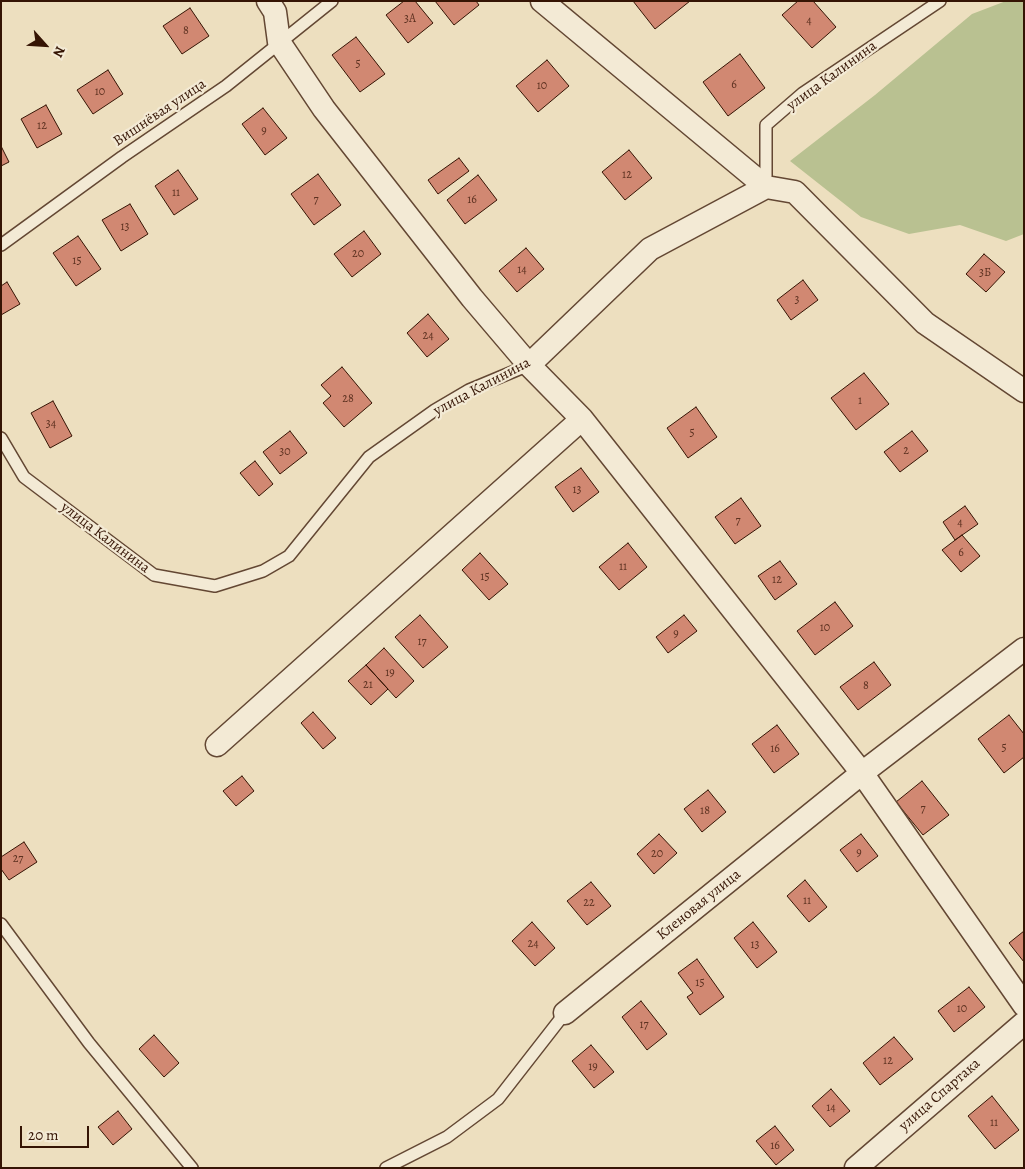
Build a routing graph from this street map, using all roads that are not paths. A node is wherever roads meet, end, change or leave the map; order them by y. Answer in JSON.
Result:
{"nodes":[{"id":1,"x":268,"y":1,"type":"edge"},
{"id":2,"x":332,"y":1,"type":"edge"},
{"id":3,"x":542,"y":1,"type":"edge"},
{"id":4,"x":940,"y":1,"type":"edge"},
{"id":5,"x":279,"y":42,"type":"junction"},
{"id":6,"x":766,"y":187,"type":"junction"},
{"id":7,"x":1,"y":245,"type":"edge"},
{"id":8,"x":529,"y":365,"type":"junction"},
{"id":9,"x":1024,"y":391,"type":"edge"},
{"id":10,"x":582,"y":419,"type":"junction"},
{"id":11,"x":1,"y":438,"type":"edge"},
{"id":12,"x":1024,"y":649,"type":"edge"},
{"id":13,"x":217,"y":745,"type":"dead end"},
{"id":14,"x":862,"y":774,"type":"junction"},
{"id":15,"x":1,"y":924,"type":"edge"},
{"id":16,"x":1024,"y":1005,"type":"edge"},
{"id":17,"x":565,"y":1013,"type":"joint"},
{"id":18,"x":1024,"y":1022,"type":"edge"},
{"id":19,"x":192,"y":1168,"type":"edge"},
{"id":20,"x":386,"y":1168,"type":"edge"},
{"id":21,"x":856,"y":1168,"type":"edge"}],
"edges":[{"from":1,"to":5,"type":"street"},
{"from":2,"to":5,"type":"lane","name":"Вишнёвая улица"},
{"from":3,"to":6,"type":"street"},
{"from":4,"to":6,"type":"lane","name":"улица Калинина"},
{"from":5,"to":7,"type":"lane","name":"Вишнёвая улица"},
{"from":5,"to":8,"type":"street"},
{"from":6,"to":8,"type":"street","name":"улица Калинина"},
{"from":6,"to":9,"type":"street"},
{"from":8,"to":10,"type":"street"},
{"from":8,"to":11,"type":"lane","name":"улица Калинина"},
{"from":10,"to":13,"type":"street"},
{"from":10,"to":14,"type":"street"},
{"from":12,"to":14,"type":"street","name":"Кленовая улица"},
{"from":14,"to":16,"type":"street"},
{"from":14,"to":17,"type":"street","name":"Кленовая улица"},
{"from":15,"to":19,"type":"lane"},
{"from":17,"to":20,"type":"lane","name":"Кленовая улица"},
{"from":18,"to":21,"type":"street","name":"улица Спартака"}]}
